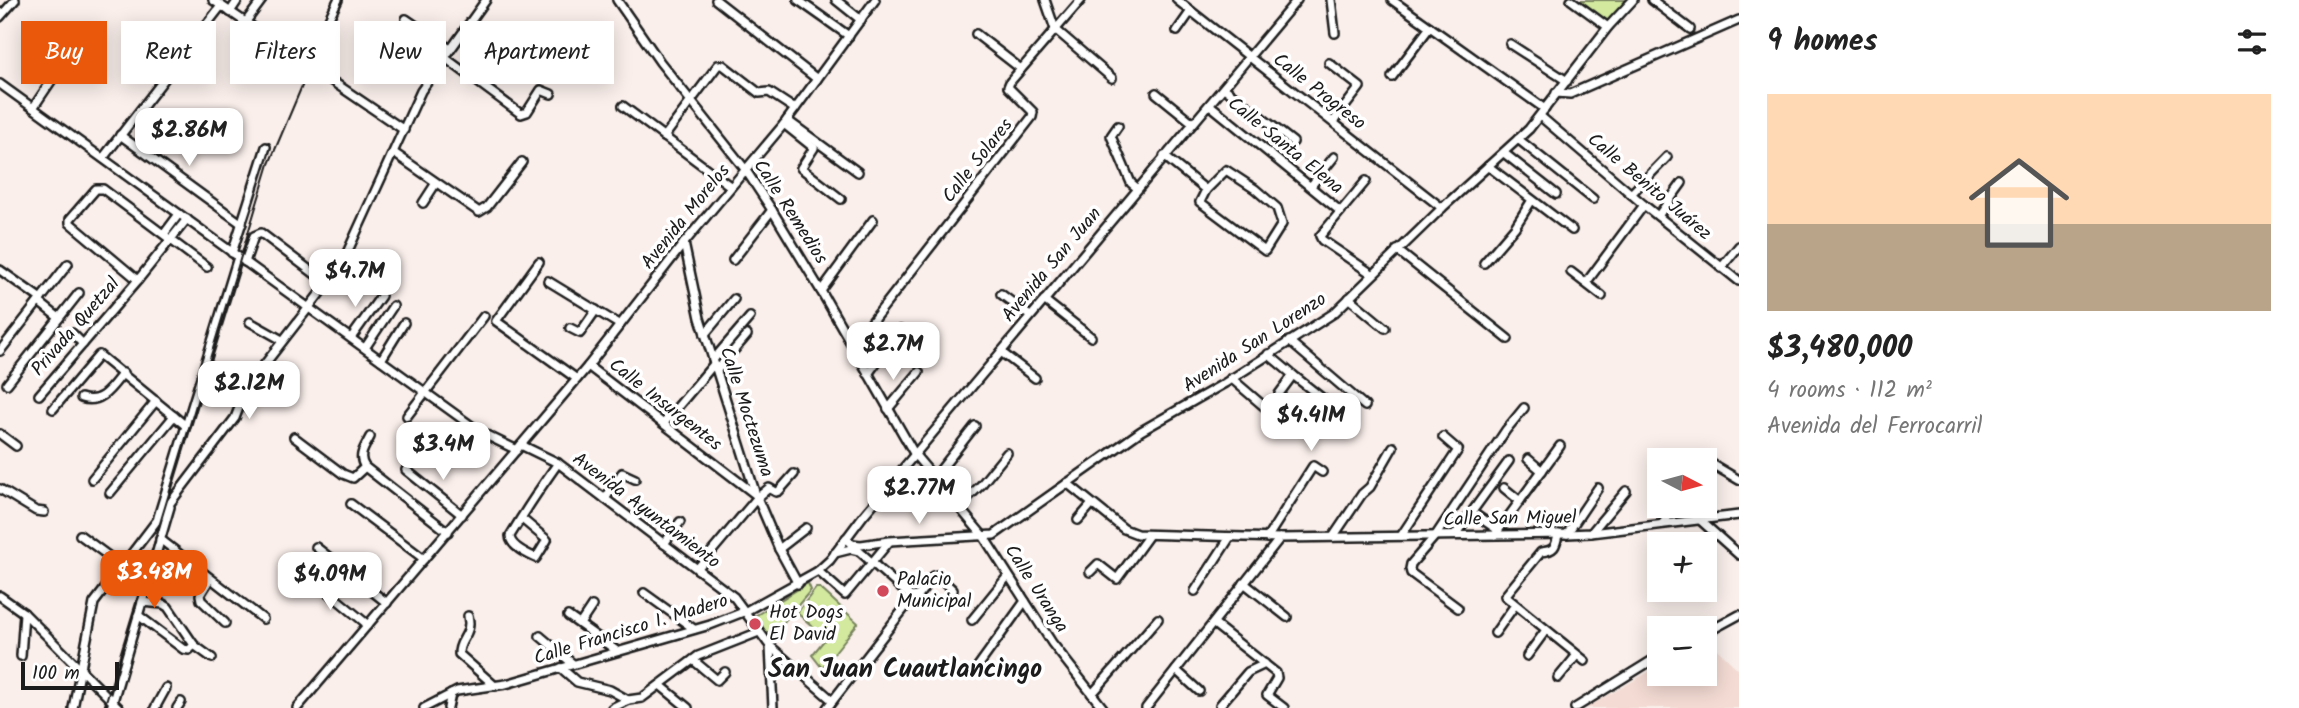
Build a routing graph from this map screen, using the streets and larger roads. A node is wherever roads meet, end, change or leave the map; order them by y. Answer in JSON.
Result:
{"nodes":[{"id":1,"x":15,"y":0,"type":"edge"},
{"id":2,"x":213,"y":0,"type":"edge"},
{"id":3,"x":238,"y":0,"type":"edge"},
{"id":4,"x":262,"y":0,"type":"edge"},
{"id":5,"x":338,"y":0,"type":"edge"},
{"id":6,"x":486,"y":0,"type":"edge"},
{"id":7,"x":617,"y":0,"type":"edge"},
{"id":8,"x":716,"y":0,"type":"edge"},
{"id":9,"x":799,"y":0,"type":"edge"},
{"id":10,"x":836,"y":0,"type":"edge"},
{"id":11,"x":875,"y":0,"type":"edge"},
{"id":12,"x":1045,"y":0,"type":"edge"},
{"id":13,"x":1081,"y":0,"type":"edge"},
{"id":14,"x":1177,"y":0,"type":"edge"},
{"id":15,"x":1285,"y":0,"type":"edge"},
{"id":16,"x":1331,"y":0,"type":"edge"},
{"id":17,"x":1392,"y":0,"type":"edge"},
{"id":18,"x":1571,"y":0,"type":"edge"},
{"id":19,"x":1633,"y":0,"type":"edge"},
{"id":20,"x":1652,"y":0,"type":"edge"},
{"id":21,"x":1295,"y":2,"type":"edge"},
{"id":22,"x":221,"y":6,"type":"junction"},
{"id":23,"x":1191,"y":8,"type":"junction"},
{"id":24,"x":230,"y":12,"type":"junction"},
{"id":25,"x":0,"y":18,"type":"edge"},
{"id":26,"x":406,"y":19,"type":"dead end"},
{"id":27,"x":861,"y":20,"type":"junction"},
{"id":28,"x":1739,"y":20,"type":"edge"},
{"id":29,"x":242,"y":21,"type":"edge"},
{"id":30,"x":246,"y":21,"type":"edge"},
{"id":31,"x":328,"y":21,"type":"edge"},
{"id":32,"x":471,"y":21,"type":"edge"},
{"id":33,"x":1430,"y":27,"type":"junction"},
{"id":34,"x":1608,"y":27,"type":"junction"},
{"id":35,"x":1055,"y":29,"type":"junction"},
{"id":36,"x":1690,"y":29,"type":"dead end"},
{"id":37,"x":1177,"y":31,"type":"dead end"},
{"id":38,"x":1335,"y":33,"type":"dead end"},
{"id":39,"x":976,"y":34,"type":"dead end"},
{"id":40,"x":460,"y":36,"type":"edge"},
{"id":41,"x":849,"y":36,"type":"junction"},
{"id":42,"x":1510,"y":44,"type":"dead end"},
{"id":43,"x":450,"y":49,"type":"junction"},
{"id":44,"x":446,"y":54,"type":"edge"},
{"id":45,"x":1250,"y":57,"type":"junction"},
{"id":46,"x":446,"y":58,"type":"edge"},
{"id":47,"x":1329,"y":63,"type":"dead end"},
{"id":48,"x":1021,"y":69,"type":"junction"},
{"id":49,"x":1392,"y":77,"type":"dead end"},
{"id":50,"x":1112,"y":78,"type":"dead end"},
{"id":51,"x":817,"y":79,"type":"junction"},
{"id":52,"x":1567,"y":81,"type":"junction"},
{"id":53,"x":0,"y":84,"type":"edge"},
{"id":54,"x":50,"y":84,"type":"edge"},
{"id":55,"x":335,"y":84,"type":"edge"},
{"id":56,"x":426,"y":84,"type":"edge"},
{"id":57,"x":1224,"y":88,"type":"junction"},
{"id":58,"x":551,"y":93,"type":"dead end"},
{"id":59,"x":1156,"y":93,"type":"dead end"},
{"id":60,"x":1556,"y":93,"type":"junction"},
{"id":61,"x":691,"y":101,"type":"junction"},
{"id":62,"x":1210,"y":105,"type":"junction"},
{"id":63,"x":623,"y":106,"type":"dead end"},
{"id":64,"x":33,"y":108,"type":"junction"},
{"id":65,"x":795,"y":109,"type":"junction"},
{"id":66,"x":1545,"y":109,"type":"junction"},
{"id":67,"x":1540,"y":116,"type":"junction"},
{"id":68,"x":785,"y":122,"type":"junction"},
{"id":69,"x":1193,"y":122,"type":"junction"},
{"id":70,"x":1333,"y":122,"type":"junction"},
{"id":71,"x":1118,"y":126,"type":"dead end"},
{"id":72,"x":404,"y":130,"type":"junction"},
{"id":73,"x":120,"y":135,"type":"junction"},
{"id":74,"x":664,"y":137,"type":"junction"},
{"id":75,"x":1518,"y":139,"type":"junction"},
{"id":76,"x":1293,"y":142,"type":"dead end"},
{"id":77,"x":266,"y":147,"type":"dead end"},
{"id":78,"x":394,"y":153,"type":"junction"},
{"id":79,"x":1504,"y":153,"type":"junction"},
{"id":80,"x":1164,"y":156,"type":"junction"},
{"id":81,"x":1335,"y":156,"type":"dead end"},
{"id":82,"x":1667,"y":157,"type":"dead end"},
{"id":83,"x":103,"y":158,"type":"junction"},
{"id":84,"x":522,"y":162,"type":"dead end"},
{"id":85,"x":1488,"y":166,"type":"junction"},
{"id":86,"x":745,"y":169,"type":"junction"},
{"id":87,"x":858,"y":172,"type":"dead end"},
{"id":88,"x":1366,"y":181,"type":"dead end"},
{"id":89,"x":436,"y":183,"type":"junction"},
{"id":90,"x":1682,"y":183,"type":"dead end"},
{"id":91,"x":730,"y":186,"type":"junction"},
{"id":92,"x":1311,"y":186,"type":"junction"},
{"id":93,"x":1137,"y":188,"type":"junction"},
{"id":94,"x":1206,"y":190,"type":"junction"},
{"id":95,"x":1556,"y":194,"type":"dead end"},
{"id":96,"x":1631,"y":194,"type":"junction"},
{"id":97,"x":841,"y":199,"type":"dead end"},
{"id":98,"x":1593,"y":199,"type":"dead end"},
{"id":99,"x":1532,"y":200,"type":"junction"},
{"id":100,"x":423,"y":203,"type":"dead end"},
{"id":101,"x":1644,"y":205,"type":"junction"},
{"id":102,"x":1442,"y":208,"type":"junction"},
{"id":103,"x":772,"y":210,"type":"junction"},
{"id":104,"x":1340,"y":211,"type":"junction"},
{"id":105,"x":179,"y":214,"type":"junction"},
{"id":106,"x":1658,"y":216,"type":"junction"},
{"id":107,"x":187,"y":219,"type":"junction"},
{"id":108,"x":873,"y":220,"type":"dead end"},
{"id":109,"x":242,"y":224,"type":"junction"},
{"id":110,"x":1572,"y":230,"type":"dead end"},
{"id":111,"x":167,"y":237,"type":"junction"},
{"id":112,"x":684,"y":243,"type":"junction"},
{"id":113,"x":1739,"y":246,"type":"edge"},
{"id":114,"x":1397,"y":250,"type":"junction"},
{"id":115,"x":238,"y":257,"type":"junction"},
{"id":116,"x":733,"y":260,"type":"dead end"},
{"id":117,"x":539,"y":262,"type":"dead end"},
{"id":118,"x":1484,"y":263,"type":"dead end"},
{"id":119,"x":68,"y":264,"type":"dead end"},
{"id":120,"x":207,"y":267,"type":"dead end"},
{"id":121,"x":1721,"y":268,"type":"junction"},
{"id":122,"x":0,"y":270,"type":"edge"},
{"id":123,"x":1571,"y":272,"type":"dead end"},
{"id":124,"x":1372,"y":274,"type":"junction"},
{"id":125,"x":138,"y":280,"type":"junction"},
{"id":126,"x":548,"y":281,"type":"dead end"},
{"id":127,"x":1739,"y":281,"type":"edge"},
{"id":128,"x":1586,"y":283,"type":"junction"},
{"id":129,"x":328,"y":284,"type":"junction"},
{"id":130,"x":821,"y":291,"type":"junction"},
{"id":131,"x":79,"y":293,"type":"dead end"},
{"id":132,"x":1001,"y":294,"type":"dead end"},
{"id":133,"x":381,"y":296,"type":"dead end"},
{"id":134,"x":1602,"y":296,"type":"dead end"},
{"id":135,"x":1349,"y":298,"type":"junction"},
{"id":136,"x":734,"y":299,"type":"dead end"},
{"id":137,"x":40,"y":300,"type":"junction"},
{"id":138,"x":1044,"y":300,"type":"junction"},
{"id":139,"x":393,"y":306,"type":"dead end"},
{"id":140,"x":309,"y":308,"type":"junction"},
{"id":141,"x":596,"y":310,"type":"junction"},
{"id":142,"x":484,"y":316,"type":"dead end"},
{"id":143,"x":1030,"y":316,"type":"junction"},
{"id":144,"x":750,"y":317,"type":"dead end"},
{"id":145,"x":59,"y":318,"type":"junction"},
{"id":146,"x":250,"y":322,"type":"dead end"},
{"id":147,"x":404,"y":323,"type":"dead end"},
{"id":148,"x":620,"y":325,"type":"junction"},
{"id":149,"x":570,"y":328,"type":"dead end"},
{"id":150,"x":1385,"y":328,"type":"dead end"},
{"id":151,"x":900,"y":330,"type":"dead end"},
{"id":152,"x":72,"y":333,"type":"dead end"},
{"id":153,"x":705,"y":334,"type":"junction"},
{"id":154,"x":747,"y":335,"type":"dead end"},
{"id":155,"x":1091,"y":337,"type":"dead end"},
{"id":156,"x":351,"y":338,"type":"junction"},
{"id":157,"x":1508,"y":339,"type":"dead end"},
{"id":158,"x":282,"y":340,"type":"junction"},
{"id":159,"x":1289,"y":341,"type":"junction"},
{"id":160,"x":83,"y":344,"type":"junction"},
{"id":161,"x":853,"y":346,"type":"junction"},
{"id":162,"x":365,"y":348,"type":"junction"},
{"id":163,"x":0,"y":351,"type":"edge"},
{"id":164,"x":1001,"y":352,"type":"junction"},
{"id":165,"x":1268,"y":354,"type":"junction"},
{"id":166,"x":381,"y":360,"type":"junction"},
{"id":167,"x":715,"y":365,"type":"junction"},
{"id":168,"x":588,"y":366,"type":"junction"},
{"id":169,"x":919,"y":372,"type":"dead end"},
{"id":170,"x":123,"y":373,"type":"junction"},
{"id":171,"x":868,"y":374,"type":"junction"},
{"id":172,"x":1293,"y":375,"type":"junction"},
{"id":173,"x":1035,"y":378,"type":"dead end"},
{"id":174,"x":1231,"y":378,"type":"junction"},
{"id":175,"x":577,"y":379,"type":"junction"},
{"id":176,"x":7,"y":384,"type":"dead end"},
{"id":177,"x":425,"y":392,"type":"junction"},
{"id":178,"x":1279,"y":394,"type":"dead end"},
{"id":179,"x":39,"y":395,"type":"dead end"},
{"id":180,"x":80,"y":398,"type":"dead end"},
{"id":181,"x":156,"y":401,"type":"junction"},
{"id":182,"x":1327,"y":401,"type":"dead end"},
{"id":183,"x":1365,"y":406,"type":"dead end"},
{"id":184,"x":1524,"y":408,"type":"dead end"},
{"id":185,"x":53,"y":409,"type":"dead end"},
{"id":186,"x":888,"y":409,"type":"junction"},
{"id":187,"x":174,"y":416,"type":"junction"},
{"id":188,"x":407,"y":416,"type":"dead end"},
{"id":189,"x":1281,"y":421,"type":"dead end"},
{"id":190,"x":664,"y":423,"type":"junction"},
{"id":191,"x":186,"y":426,"type":"junction"},
{"id":192,"x":975,"y":426,"type":"dead end"},
{"id":193,"x":0,"y":434,"type":"edge"},
{"id":194,"x":370,"y":437,"type":"dead end"},
{"id":195,"x":1443,"y":437,"type":"dead end"},
{"id":196,"x":294,"y":438,"type":"dead end"},
{"id":197,"x":16,"y":446,"type":"dead end"},
{"id":198,"x":1560,"y":446,"type":"dead end"},
{"id":199,"x":1393,"y":447,"type":"dead end"},
{"id":200,"x":519,"y":448,"type":"junction"},
{"id":201,"x":1007,"y":453,"type":"dead end"},
{"id":202,"x":915,"y":455,"type":"junction"},
{"id":203,"x":1528,"y":459,"type":"dead end"},
{"id":204,"x":1509,"y":461,"type":"dead end"},
{"id":205,"x":558,"y":463,"type":"junction"},
{"id":206,"x":365,"y":467,"type":"junction"},
{"id":207,"x":1717,"y":467,"type":"edge"},
{"id":208,"x":406,"y":470,"type":"dead end"},
{"id":209,"x":1542,"y":471,"type":"junction"},
{"id":210,"x":1322,"y":472,"type":"dead end"},
{"id":211,"x":794,"y":474,"type":"dead end"},
{"id":212,"x":934,"y":478,"type":"junction"},
{"id":213,"x":92,"y":479,"type":"dead end"},
{"id":214,"x":635,"y":479,"type":"dead end"},
{"id":215,"x":1739,"y":480,"type":"edge"},
{"id":216,"x":1067,"y":483,"type":"junction"},
{"id":217,"x":1504,"y":488,"type":"dead end"},
{"id":218,"x":1598,"y":488,"type":"dead end"},
{"id":219,"x":0,"y":489,"type":"edge"},
{"id":220,"x":1626,"y":491,"type":"dead end"},
{"id":221,"x":110,"y":493,"type":"dead end"},
{"id":222,"x":756,"y":496,"type":"junction"},
{"id":223,"x":605,"y":499,"type":"junction"},
{"id":224,"x":1520,"y":501,"type":"junction"},
{"id":225,"x":171,"y":504,"type":"junction"},
{"id":226,"x":351,"y":504,"type":"dead end"},
{"id":227,"x":1091,"y":505,"type":"junction"},
{"id":228,"x":958,"y":507,"type":"junction"},
{"id":229,"x":44,"y":512,"type":"dead end"},
{"id":230,"x":462,"y":515,"type":"junction"},
{"id":231,"x":1476,"y":515,"type":"dead end"},
{"id":232,"x":1739,"y":515,"type":"edge"},
{"id":233,"x":521,"y":518,"type":"junction"},
{"id":234,"x":1667,"y":518,"type":"edge"},
{"id":235,"x":1078,"y":520,"type":"dead end"},
{"id":236,"x":1700,"y":520,"type":"junction"},
{"id":237,"x":156,"y":522,"type":"junction"},
{"id":238,"x":680,"y":522,"type":"dead end"},
{"id":239,"x":1662,"y":524,"type":"junction"},
{"id":240,"x":806,"y":528,"type":"dead end"},
{"id":241,"x":448,"y":532,"type":"junction"},
{"id":242,"x":1496,"y":532,"type":"junction"},
{"id":243,"x":1591,"y":533,"type":"junction"},
{"id":244,"x":1562,"y":534,"type":"junction"},
{"id":245,"x":80,"y":535,"type":"dead end"},
{"id":246,"x":1149,"y":535,"type":"junction"},
{"id":247,"x":1436,"y":535,"type":"junction"},
{"id":248,"x":1401,"y":536,"type":"junction"},
{"id":249,"x":1455,"y":536,"type":"junction"},
{"id":250,"x":984,"y":537,"type":"junction"},
{"id":251,"x":1230,"y":537,"type":"junction"},
{"id":252,"x":1333,"y":537,"type":"junction"},
{"id":253,"x":846,"y":538,"type":"junction"},
{"id":254,"x":1267,"y":538,"type":"junction"},
{"id":255,"x":1280,"y":538,"type":"junction"},
{"id":256,"x":889,"y":541,"type":"junction"},
{"id":257,"x":160,"y":542,"type":"junction"},
{"id":258,"x":664,"y":544,"type":"junction"},
{"id":259,"x":316,"y":547,"type":"dead end"},
{"id":260,"x":779,"y":549,"type":"junction"},
{"id":261,"x":835,"y":553,"type":"junction"},
{"id":262,"x":1739,"y":555,"type":"edge"},
{"id":263,"x":424,"y":559,"type":"junction"},
{"id":264,"x":872,"y":562,"type":"junction"},
{"id":265,"x":122,"y":566,"type":"junction"},
{"id":266,"x":696,"y":569,"type":"junction"},
{"id":267,"x":818,"y":571,"type":"junction"},
{"id":268,"x":1090,"y":572,"type":"dead end"},
{"id":269,"x":310,"y":577,"type":"dead end"},
{"id":270,"x":1007,"y":577,"type":"junction"},
{"id":271,"x":1244,"y":583,"type":"junction"},
{"id":272,"x":798,"y":584,"type":"junction"},
{"id":273,"x":953,"y":590,"type":"dead end"},
{"id":274,"x":1195,"y":591,"type":"dead end"},
{"id":275,"x":643,"y":593,"type":"dead end"},
{"id":276,"x":0,"y":596,"type":"edge"},
{"id":277,"x":911,"y":597,"type":"junction"},
{"id":278,"x":1025,"y":601,"type":"junction"},
{"id":279,"x":142,"y":602,"type":"junction"},
{"id":280,"x":387,"y":603,"type":"junction"},
{"id":281,"x":1515,"y":605,"type":"junction"},
{"id":282,"x":592,"y":606,"type":"dead end"},
{"id":283,"x":1458,"y":608,"type":"dead end"},
{"id":284,"x":746,"y":611,"type":"junction"},
{"id":285,"x":24,"y":613,"type":"junction"},
{"id":286,"x":138,"y":615,"type":"junction"},
{"id":287,"x":1739,"y":615,"type":"edge"},
{"id":288,"x":468,"y":616,"type":"dead end"},
{"id":289,"x":568,"y":616,"type":"dead end"},
{"id":290,"x":1287,"y":617,"type":"dead end"},
{"id":291,"x":263,"y":619,"type":"dead end"},
{"id":292,"x":1158,"y":619,"type":"dead end"},
{"id":293,"x":972,"y":620,"type":"dead end"},
{"id":294,"x":225,"y":623,"type":"dead end"},
{"id":295,"x":580,"y":624,"type":"junction"},
{"id":296,"x":1214,"y":624,"type":"junction"},
{"id":297,"x":368,"y":625,"type":"junction"},
{"id":298,"x":1717,"y":627,"type":"edge"},
{"id":299,"x":694,"y":629,"type":"junction"},
{"id":300,"x":1546,"y":630,"type":"junction"},
{"id":301,"x":760,"y":632,"type":"junction"},
{"id":302,"x":1495,"y":633,"type":"dead end"},
{"id":303,"x":540,"y":636,"type":"dead end"},
{"id":304,"x":194,"y":645,"type":"junction"},
{"id":305,"x":770,"y":646,"type":"junction"},
{"id":306,"x":617,"y":652,"type":"junction"},
{"id":307,"x":1577,"y":655,"type":"junction"},
{"id":308,"x":21,"y":656,"type":"dead end"},
{"id":309,"x":1527,"y":656,"type":"dead end"},
{"id":310,"x":212,"y":658,"type":"dead end"},
{"id":311,"x":693,"y":660,"type":"junction"},
{"id":312,"x":1585,"y":661,"type":"dead end"},
{"id":313,"x":1647,"y":663,"type":"edge"},
{"id":314,"x":573,"y":664,"type":"junction"},
{"id":315,"x":1265,"y":664,"type":"junction"},
{"id":316,"x":80,"y":668,"type":"junction"},
{"id":317,"x":561,"y":668,"type":"junction"},
{"id":318,"x":976,"y":669,"type":"dead end"},
{"id":319,"x":1176,"y":670,"type":"junction"},
{"id":320,"x":725,"y":672,"type":"dead end"},
{"id":321,"x":1558,"y":678,"type":"dead end"},
{"id":322,"x":660,"y":685,"type":"junction"},
{"id":323,"x":495,"y":686,"type":"junction"},
{"id":324,"x":166,"y":688,"type":"dead end"},
{"id":325,"x":1199,"y":691,"type":"dead end"},
{"id":326,"x":451,"y":694,"type":"junction"},
{"id":327,"x":1092,"y":694,"type":"junction"},
{"id":328,"x":628,"y":699,"type":"junction"},
{"id":329,"x":832,"y":701,"type":"junction"},
{"id":330,"x":1220,"y":705,"type":"dead end"},
{"id":331,"x":114,"y":706,"type":"edge"},
{"id":332,"x":73,"y":708,"type":"edge"},
{"id":333,"x":155,"y":708,"type":"edge"},
{"id":334,"x":297,"y":708,"type":"edge"},
{"id":335,"x":424,"y":708,"type":"edge"},
{"id":336,"x":447,"y":708,"type":"edge"},
{"id":337,"x":612,"y":708,"type":"edge"},
{"id":338,"x":688,"y":708,"type":"edge"},
{"id":339,"x":773,"y":708,"type":"edge"},
{"id":340,"x":827,"y":708,"type":"edge"},
{"id":341,"x":1103,"y":708,"type":"edge"},
{"id":342,"x":1146,"y":708,"type":"edge"},
{"id":343,"x":1284,"y":708,"type":"edge"},
{"id":344,"x":1575,"y":708,"type":"edge"}],
"edges":[{"from":1,"to":25,"type":"street"},
{"from":2,"to":22,"type":"street"},
{"from":3,"to":24,"type":"street"},
{"from":4,"to":30,"type":"street"},
{"from":5,"to":31,"type":"street"},
{"from":6,"to":32,"type":"street"},
{"from":7,"to":61,"type":"street","name":"Calle Remedios"},
{"from":8,"to":51,"type":"street"},
{"from":9,"to":41,"type":"street"},
{"from":10,"to":27,"type":"street"},
{"from":11,"to":27,"type":"street","name":"Avenida Morelos"},
{"from":12,"to":35,"type":"street"},
{"from":13,"to":35,"type":"street"},
{"from":14,"to":23,"type":"street","name":"Calle Progreso"},
{"from":15,"to":21,"type":"street"},
{"from":16,"to":38,"type":"street"},
{"from":17,"to":33,"type":"street"},
{"from":18,"to":34,"type":"street"},
{"from":19,"to":34,"type":"street","name":"Avenida San Lorenzo"},
{"from":20,"to":36,"type":"street"},
{"from":21,"to":45,"type":"street","name":"Avenida San Juan"},
{"from":22,"to":24,"type":"street"},
{"from":22,"to":73,"type":"street"},
{"from":23,"to":37,"type":"street"},
{"from":23,"to":45,"type":"street","name":"Calle Progreso"},
{"from":24,"to":29,"type":"street"},
{"from":26,"to":43,"type":"street"},
{"from":27,"to":41,"type":"street","name":"Avenida Morelos"},
{"from":28,"to":60,"type":"street"},
{"from":33,"to":49,"type":"street"},
{"from":33,"to":66,"type":"street"},
{"from":34,"to":52,"type":"street","name":"Avenida San Lorenzo"},
{"from":35,"to":48,"type":"street"},
{"from":35,"to":50,"type":"street"},
{"from":39,"to":48,"type":"street"},
{"from":40,"to":43,"type":"street"},
{"from":41,"to":51,"type":"street","name":"Avenida Morelos"},
{"from":42,"to":52,"type":"street"},
{"from":43,"to":44,"type":"street"},
{"from":45,"to":57,"type":"street","name":"Avenida San Juan"},
{"from":45,"to":70,"type":"street","name":"Calle Progreso"},
{"from":46,"to":58,"type":"street"},
{"from":47,"to":70,"type":"street"},
{"from":48,"to":161,"type":"street","name":"Calle Solares"},
{"from":51,"to":65,"type":"street","name":"Avenida Morelos"},
{"from":52,"to":60,"type":"street","name":"Avenida San Lorenzo"},
{"from":53,"to":64,"type":"street","name":"Avenida Ayuntamiento"},
{"from":54,"to":64,"type":"street"},
{"from":55,"to":72,"type":"street"},
{"from":56,"to":72,"type":"street"},
{"from":57,"to":62,"type":"street","name":"Avenida San Juan"},
{"from":57,"to":76,"type":"street"},
{"from":59,"to":69,"type":"street"},
{"from":60,"to":66,"type":"street","name":"Avenida San Lorenzo"},
{"from":61,"to":65,"type":"street"},
{"from":61,"to":74,"type":"street"},
{"from":61,"to":86,"type":"street","name":"Calle Remedios"},
{"from":62,"to":69,"type":"street","name":"Avenida San Juan"},
{"from":62,"to":92,"type":"street","name":"Calle Santa Elena"},
{"from":63,"to":74,"type":"street"},
{"from":64,"to":83,"type":"street","name":"Avenida Ayuntamiento"},
{"from":65,"to":68,"type":"street","name":"Avenida Morelos"},
{"from":66,"to":67,"type":"street","name":"Avenida San Lorenzo"},
{"from":67,"to":75,"type":"street","name":"Avenida San Lorenzo"},
{"from":67,"to":96,"type":"street","name":"Calle Benito Juárez"},
{"from":68,"to":86,"type":"street","name":"Avenida Morelos"},
{"from":68,"to":87,"type":"street"},
{"from":68,"to":97,"type":"street"},
{"from":69,"to":80,"type":"street","name":"Avenida San Juan"},
{"from":70,"to":102,"type":"street","name":"Calle Progreso"},
{"from":71,"to":93,"type":"street"},
{"from":72,"to":78,"type":"street"},
{"from":73,"to":83,"type":"street"},
{"from":73,"to":109,"type":"street"},
{"from":74,"to":91,"type":"street"},
{"from":75,"to":79,"type":"street","name":"Avenida San Lorenzo"},
{"from":75,"to":98,"type":"street"},
{"from":77,"to":109,"type":"street"},
{"from":78,"to":89,"type":"street"},
{"from":78,"to":129,"type":"street"},
{"from":79,"to":85,"type":"street","name":"Avenida San Lorenzo"},
{"from":79,"to":95,"type":"street"},
{"from":80,"to":93,"type":"street","name":"Avenida San Juan"},
{"from":80,"to":94,"type":"street"},
{"from":81,"to":92,"type":"street"},
{"from":82,"to":96,"type":"street"},
{"from":83,"to":105,"type":"street","name":"Avenida Ayuntamiento"},
{"from":84,"to":89,"type":"street"},
{"from":85,"to":99,"type":"street"},
{"from":85,"to":102,"type":"street","name":"Avenida San Lorenzo"},
{"from":86,"to":91,"type":"street","name":"Avenida Morelos"},
{"from":86,"to":103,"type":"street","name":"Calle Remedios"},
{"from":88,"to":104,"type":"street"},
{"from":89,"to":100,"type":"street"},
{"from":90,"to":106,"type":"street"},
{"from":91,"to":112,"type":"street","name":"Avenida Morelos"},
{"from":92,"to":104,"type":"street","name":"Calle Santa Elena"},
{"from":93,"to":138,"type":"street","name":"Avenida San Juan"},
{"from":94,"to":94,"type":"street"},
{"from":96,"to":101,"type":"street","name":"Calle Benito Juárez"},
{"from":99,"to":110,"type":"street"},
{"from":99,"to":118,"type":"street"},
{"from":101,"to":106,"type":"street","name":"Calle Benito Juárez"},
{"from":101,"to":128,"type":"street"},
{"from":102,"to":114,"type":"street","name":"Avenida San Lorenzo"},
{"from":103,"to":116,"type":"street"},
{"from":103,"to":130,"type":"street","name":"Calle Remedios"},
{"from":104,"to":124,"type":"street"},
{"from":105,"to":107,"type":"street","name":"Avenida Ayuntamiento"},
{"from":105,"to":111,"type":"street"},
{"from":106,"to":121,"type":"street","name":"Calle Benito Juárez"},
{"from":107,"to":111,"type":"street"},
{"from":107,"to":115,"type":"street","name":"Avenida Ayuntamiento"},
{"from":108,"to":130,"type":"street"},
{"from":109,"to":115,"type":"street"},
{"from":111,"to":120,"type":"street"},
{"from":111,"to":125,"type":"street","name":"Privada Quetzal"},
{"from":111,"to":125,"type":"street"},
{"from":112,"to":148,"type":"street","name":"Avenida Morelos"},
{"from":112,"to":153,"type":"street","name":"Calle Moctezuma"},
{"from":113,"to":121,"type":"street"},
{"from":114,"to":124,"type":"street","name":"Avenida San Lorenzo"},
{"from":114,"to":157,"type":"street"},
{"from":115,"to":129,"type":"street"},
{"from":115,"to":140,"type":"street","name":"Avenida Ayuntamiento"},
{"from":115,"to":191,"type":"street"},
{"from":117,"to":175,"type":"street"},
{"from":119,"to":137,"type":"street"},
{"from":121,"to":127,"type":"street","name":"Calle Benito Juárez"},
{"from":122,"to":137,"type":"street"},
{"from":123,"to":128,"type":"street"},
{"from":124,"to":135,"type":"street","name":"Avenida San Lorenzo"},
{"from":125,"to":160,"type":"street","name":"Privada Quetzal"},
{"from":126,"to":141,"type":"street"},
{"from":128,"to":134,"type":"street"},
{"from":129,"to":140,"type":"street"},
{"from":130,"to":161,"type":"street","name":"Calle Remedios"},
{"from":131,"to":145,"type":"street"},
{"from":132,"to":143,"type":"street"},
{"from":133,"to":156,"type":"street"},
{"from":135,"to":150,"type":"street"},
{"from":135,"to":159,"type":"street","name":"Avenida San Lorenzo"},
{"from":136,"to":153,"type":"street"},
{"from":137,"to":145,"type":"street"},
{"from":137,"to":163,"type":"street"},
{"from":138,"to":143,"type":"street","name":"Avenida San Juan"},
{"from":138,"to":155,"type":"street"},
{"from":139,"to":162,"type":"street"},
{"from":140,"to":156,"type":"street","name":"Avenida Ayuntamiento"},
{"from":140,"to":158,"type":"street"},
{"from":141,"to":148,"type":"street"},
{"from":141,"to":149,"type":"street"},
{"from":142,"to":177,"type":"street"},
{"from":143,"to":164,"type":"street","name":"Avenida San Juan"},
{"from":144,"to":167,"type":"street"},
{"from":145,"to":176,"type":"street"},
{"from":146,"to":158,"type":"street"},
{"from":147,"to":166,"type":"street"},
{"from":148,"to":168,"type":"street","name":"Avenida Morelos"},
{"from":151,"to":171,"type":"street"},
{"from":152,"to":160,"type":"street"},
{"from":153,"to":167,"type":"street","name":"Calle Moctezuma"},
{"from":154,"to":167,"type":"street"},
{"from":156,"to":162,"type":"street","name":"Avenida Ayuntamiento"},
{"from":158,"to":225,"type":"street"},
{"from":159,"to":165,"type":"street","name":"Avenida San Lorenzo"},
{"from":159,"to":183,"type":"street"},
{"from":160,"to":179,"type":"street","name":"Privada Quetzal"},
{"from":161,"to":171,"type":"street","name":"Calle Remedios"},
{"from":162,"to":166,"type":"street","name":"Avenida Ayuntamiento"},
{"from":164,"to":173,"type":"street"},
{"from":164,"to":202,"type":"street","name":"Avenida San Juan"},
{"from":165,"to":172,"type":"street"},
{"from":165,"to":174,"type":"street","name":"Avenida San Lorenzo"},
{"from":166,"to":177,"type":"street","name":"Avenida Ayuntamiento"},
{"from":167,"to":190,"type":"street"},
{"from":167,"to":222,"type":"street","name":"Calle Moctezuma"},
{"from":168,"to":175,"type":"street","name":"Avenida Morelos"},
{"from":168,"to":190,"type":"street","name":"Calle Insurgentes"},
{"from":169,"to":186,"type":"street"},
{"from":170,"to":180,"type":"street"},
{"from":170,"to":181,"type":"street"},
{"from":170,"to":185,"type":"street"},
{"from":171,"to":186,"type":"street","name":"Calle Remedios"},
{"from":172,"to":178,"type":"street"},
{"from":172,"to":182,"type":"street"},
{"from":174,"to":189,"type":"street"},
{"from":174,"to":216,"type":"street","name":"Avenida San Lorenzo"},
{"from":175,"to":200,"type":"street","name":"Avenida Morelos"},
{"from":177,"to":188,"type":"street"},
{"from":177,"to":200,"type":"street","name":"Avenida Ayuntamiento"},
{"from":181,"to":187,"type":"street"},
{"from":181,"to":213,"type":"street"},
{"from":184,"to":247,"type":"street"},
{"from":186,"to":202,"type":"street","name":"Calle Remedios"},
{"from":187,"to":191,"type":"street"},
{"from":187,"to":221,"type":"street"},
{"from":190,"to":222,"type":"street","name":"Calle Insurgentes"},
{"from":191,"to":237,"type":"street"},
{"from":192,"to":212,"type":"street"},
{"from":193,"to":197,"type":"street"},
{"from":194,"to":206,"type":"street"},
{"from":195,"to":248,"type":"street"},
{"from":196,"to":206,"type":"street"},
{"from":198,"to":209,"type":"street"},
{"from":199,"to":252,"type":"street"},
{"from":200,"to":205,"type":"street","name":"Avenida Ayuntamiento"},
{"from":200,"to":230,"type":"street","name":"Avenida Morelos"},
{"from":201,"to":228,"type":"street"},
{"from":202,"to":212,"type":"street","name":"Calle Uranga"},
{"from":202,"to":253,"type":"street","name":"Avenida San Juan"},
{"from":203,"to":209,"type":"street"},
{"from":204,"to":249,"type":"street"},
{"from":205,"to":223,"type":"street","name":"Avenida Ayuntamiento"},
{"from":205,"to":233,"type":"street"},
{"from":206,"to":241,"type":"street"},
{"from":207,"to":215,"type":"street"},
{"from":208,"to":230,"type":"street"},
{"from":209,"to":224,"type":"street"},
{"from":210,"to":254,"type":"street"},
{"from":211,"to":222,"type":"street"},
{"from":212,"to":228,"type":"street","name":"Calle Uranga"},
{"from":214,"to":223,"type":"street"},
{"from":216,"to":227,"type":"street","name":"Calle San Miguel"},
{"from":216,"to":250,"type":"street","name":"Avenida San Lorenzo"},
{"from":217,"to":224,"type":"street"},
{"from":218,"to":244,"type":"street"},
{"from":219,"to":229,"type":"street"},
{"from":220,"to":243,"type":"street"},
{"from":222,"to":260,"type":"street","name":"Calle Moctezuma"},
{"from":222,"to":266,"type":"street"},
{"from":223,"to":258,"type":"street","name":"Avenida Ayuntamiento"},
{"from":224,"to":242,"type":"street"},
{"from":225,"to":237,"type":"street"},
{"from":225,"to":257,"type":"street"},
{"from":226,"to":263,"type":"street"},
{"from":227,"to":235,"type":"street"},
{"from":227,"to":246,"type":"street","name":"Calle San Miguel"},
{"from":228,"to":250,"type":"street","name":"Calle Uranga"},
{"from":230,"to":241,"type":"street","name":"Avenida Morelos"},
{"from":231,"to":242,"type":"street"},
{"from":232,"to":236,"type":"street","name":"Calle San Miguel"},
{"from":233,"to":233,"type":"street"},
{"from":234,"to":239,"type":"street"},
{"from":236,"to":239,"type":"street","name":"Calle San Miguel"},
{"from":236,"to":262,"type":"street"},
{"from":237,"to":265,"type":"street"},
{"from":238,"to":258,"type":"street"},
{"from":239,"to":243,"type":"street","name":"Calle San Miguel"},
{"from":240,"to":260,"type":"street"},
{"from":241,"to":263,"type":"street","name":"Avenida Morelos"},
{"from":242,"to":244,"type":"street","name":"Calle San Miguel"},
{"from":242,"to":249,"type":"street","name":"Calle San Miguel"},
{"from":243,"to":244,"type":"street","name":"Calle San Miguel"},
{"from":244,"to":281,"type":"street"},
{"from":245,"to":265,"type":"street"},
{"from":246,"to":251,"type":"street","name":"Calle San Miguel"},
{"from":246,"to":268,"type":"street"},
{"from":247,"to":248,"type":"street","name":"Calle San Miguel"},
{"from":247,"to":249,"type":"street","name":"Calle San Miguel"},
{"from":247,"to":283,"type":"street"},
{"from":248,"to":252,"type":"street","name":"Calle San Miguel"},
{"from":250,"to":256,"type":"street","name":"Avenida San Lorenzo"},
{"from":250,"to":270,"type":"street","name":"Calle Uranga"},
{"from":251,"to":254,"type":"street","name":"Calle San Miguel"},
{"from":251,"to":274,"type":"street"},
{"from":252,"to":255,"type":"street","name":"Calle San Miguel"},
{"from":253,"to":256,"type":"street","name":"Avenida San Lorenzo"},
{"from":253,"to":261,"type":"street","name":"Avenida San Juan"},
{"from":254,"to":255,"type":"street","name":"Calle San Miguel"},
{"from":255,"to":271,"type":"street"},
{"from":256,"to":264,"type":"street"},
{"from":257,"to":279,"type":"street"},
{"from":257,"to":291,"type":"street"},
{"from":257,"to":294,"type":"street"},
{"from":258,"to":266,"type":"street","name":"Avenida Ayuntamiento"},
{"from":259,"to":280,"type":"street"},
{"from":260,"to":272,"type":"street","name":"Calle Moctezuma"},
{"from":261,"to":264,"type":"street"},
{"from":261,"to":267,"type":"street","name":"Calle Francisco I. Madero"},
{"from":263,"to":280,"type":"street","name":"Avenida Morelos"},
{"from":264,"to":267,"type":"street"},
{"from":264,"to":277,"type":"street"},
{"from":265,"to":316,"type":"street"},
{"from":266,"to":284,"type":"street","name":"Avenida Ayuntamiento"},
{"from":267,"to":272,"type":"street","name":"Calle Francisco I. Madero"},
{"from":269,"to":297,"type":"street"},
{"from":270,"to":278,"type":"street","name":"Calle Uranga"},
{"from":270,"to":293,"type":"street"},
{"from":271,"to":290,"type":"street"},
{"from":271,"to":296,"type":"street"},
{"from":272,"to":284,"type":"street","name":"Calle Francisco I. Madero"},
{"from":273,"to":277,"type":"street"},
{"from":275,"to":299,"type":"street"},
{"from":276,"to":285,"type":"street"},
{"from":277,"to":329,"type":"street"},
{"from":278,"to":318,"type":"street"},
{"from":278,"to":327,"type":"street","name":"Calle Uranga"},
{"from":279,"to":286,"type":"street"},
{"from":279,"to":304,"type":"street"},
{"from":280,"to":297,"type":"street","name":"Avenida Morelos"},
{"from":281,"to":300,"type":"street"},
{"from":281,"to":302,"type":"street"},
{"from":282,"to":295,"type":"street"},
{"from":284,"to":299,"type":"street","name":"Calle Francisco I. Madero"},
{"from":284,"to":301,"type":"street","name":"Avenida Ayuntamiento"},
{"from":285,"to":308,"type":"street"},
{"from":285,"to":316,"type":"street"},
{"from":286,"to":304,"type":"street"},
{"from":286,"to":331,"type":"street"},
{"from":287,"to":298,"type":"street"},
{"from":288,"to":323,"type":"street"},
{"from":289,"to":295,"type":"street"},
{"from":292,"to":327,"type":"street"},
{"from":295,"to":306,"type":"street"},
{"from":296,"to":315,"type":"street"},
{"from":296,"to":319,"type":"street"},
{"from":297,"to":334,"type":"street","name":"Avenida Morelos"},
{"from":299,"to":306,"type":"street","name":"Calle Francisco I. Madero"},
{"from":300,"to":307,"type":"street"},
{"from":300,"to":309,"type":"street"},
{"from":301,"to":305,"type":"street","name":"Avenida Ayuntamiento"},
{"from":301,"to":311,"type":"street"},
{"from":303,"to":314,"type":"street"},
{"from":304,"to":310,"type":"street"},
{"from":305,"to":329,"type":"street","name":"Avenida Ayuntamiento"},
{"from":305,"to":339,"type":"street"},
{"from":306,"to":314,"type":"street","name":"Calle Francisco I. Madero"},
{"from":307,"to":312,"type":"street"},
{"from":307,"to":321,"type":"street"},
{"from":311,"to":320,"type":"street"},
{"from":311,"to":322,"type":"street"},
{"from":313,"to":344,"type":"street"},
{"from":314,"to":317,"type":"street","name":"Calle Francisco I. Madero"},
{"from":315,"to":330,"type":"street"},
{"from":315,"to":343,"type":"street"},
{"from":316,"to":331,"type":"street"},
{"from":316,"to":332,"type":"street"},
{"from":317,"to":323,"type":"street","name":"Calle Francisco I. Madero"},
{"from":317,"to":328,"type":"street"},
{"from":319,"to":325,"type":"street"},
{"from":319,"to":342,"type":"street"},
{"from":322,"to":328,"type":"street"},
{"from":322,"to":338,"type":"street"},
{"from":323,"to":326,"type":"street","name":"Calle Francisco I. Madero"},
{"from":324,"to":333,"type":"street"},
{"from":326,"to":335,"type":"street","name":"Calle Francisco I. Madero"},
{"from":326,"to":336,"type":"street"},
{"from":327,"to":341,"type":"street","name":"Calle Uranga"},
{"from":328,"to":337,"type":"street"},
{"from":329,"to":340,"type":"street"}]}
